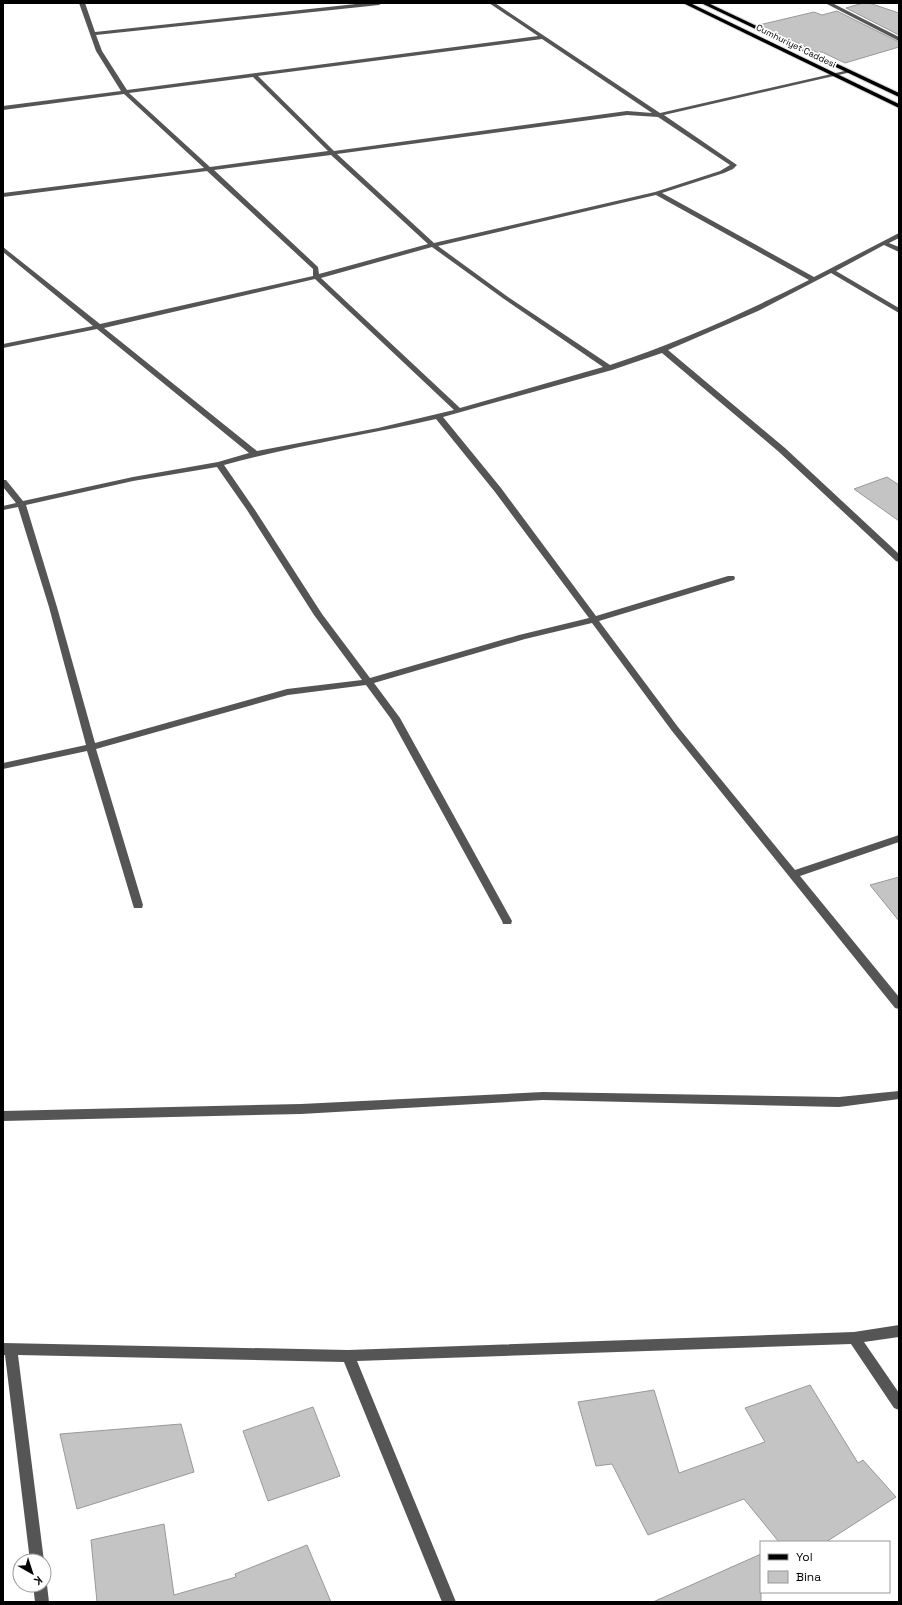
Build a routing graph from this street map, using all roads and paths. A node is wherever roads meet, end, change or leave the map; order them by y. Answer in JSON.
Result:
{"nodes":[{"id":1,"x":82,"y":3,"type":"edge"},
{"id":2,"x":379,"y":3,"type":"edge"},
{"id":3,"x":492,"y":3,"type":"edge"},
{"id":4,"x":686,"y":3,"type":"edge"},
{"id":5,"x":704,"y":3,"type":"edge"},
{"id":6,"x":828,"y":3,"type":"edge"},
{"id":7,"x":93,"y":34,"type":"junction"},
{"id":8,"x":542,"y":37,"type":"junction"},
{"id":9,"x":899,"y":40,"type":"edge"},
{"id":10,"x":847,"y":71,"type":"junction"},
{"id":11,"x":254,"y":74,"type":"junction"},
{"id":12,"x":833,"y":74,"type":"junction"},
{"id":13,"x":124,"y":92,"type":"junction"},
{"id":14,"x":899,"y":96,"type":"edge"},
{"id":15,"x":899,"y":106,"type":"edge"},
{"id":16,"x":3,"y":108,"type":"edge"},
{"id":17,"x":658,"y":115,"type":"junction"},
{"id":18,"x":332,"y":152,"type":"junction"},
{"id":19,"x":210,"y":169,"type":"junction"},
{"id":20,"x":657,"y":193,"type":"junction"},
{"id":21,"x":3,"y":195,"type":"edge"},
{"id":22,"x":899,"y":235,"type":"edge"},
{"id":23,"x":885,"y":242,"type":"junction"},
{"id":24,"x":433,"y":245,"type":"junction"},
{"id":25,"x":3,"y":249,"type":"edge"},
{"id":26,"x":899,"y":250,"type":"edge"},
{"id":27,"x":832,"y":271,"type":"junction"},
{"id":28,"x":316,"y":277,"type":"junction"},
{"id":29,"x":813,"y":279,"type":"junction"},
{"id":30,"x":899,"y":311,"type":"edge"},
{"id":31,"x":97,"y":327,"type":"junction"},
{"id":32,"x":3,"y":346,"type":"edge"},
{"id":33,"x":663,"y":350,"type":"junction"},
{"id":34,"x":609,"y":368,"type":"junction"},
{"id":35,"x":459,"y":411,"type":"junction"},
{"id":36,"x":438,"y":416,"type":"junction"},
{"id":37,"x":254,"y":454,"type":"junction"},
{"id":38,"x":219,"y":464,"type":"junction"},
{"id":39,"x":3,"y":482,"type":"edge"},
{"id":40,"x":21,"y":504,"type":"junction"},
{"id":41,"x":3,"y":508,"type":"edge"},
{"id":42,"x":899,"y":559,"type":"edge"},
{"id":43,"x":731,"y":578,"type":"dead end"},
{"id":44,"x":593,"y":620,"type":"junction"},
{"id":45,"x":367,"y":682,"type":"junction"},
{"id":46,"x":91,"y":747,"type":"junction"},
{"id":47,"x":3,"y":766,"type":"edge"},
{"id":48,"x":899,"y":838,"type":"edge"},
{"id":49,"x":792,"y":874,"type":"junction"},
{"id":50,"x":138,"y":904,"type":"dead end"},
{"id":51,"x":507,"y":921,"type":"dead end"},
{"id":52,"x":899,"y":1006,"type":"edge"},
{"id":53,"x":899,"y":1095,"type":"edge"},
{"id":54,"x":3,"y":1116,"type":"edge"},
{"id":55,"x":899,"y":1331,"type":"edge"},
{"id":56,"x":854,"y":1338,"type":"junction"},
{"id":57,"x":7,"y":1349,"type":"edge"},
{"id":58,"x":348,"y":1356,"type":"junction"},
{"id":59,"x":899,"y":1404,"type":"edge"},
{"id":60,"x":36,"y":1553,"type":"edge"},
{"id":61,"x":448,"y":1602,"type":"edge"}],
"edges":[{"from":1,"to":7,"type":"street"},
{"from":2,"to":7,"type":"street"},
{"from":3,"to":8,"type":"street"},
{"from":4,"to":12,"type":"main road","name":"Cumhuriyet Caddesi"},
{"from":5,"to":10,"type":"main road","name":"Cumhuriyet Caddesi"},
{"from":6,"to":9,"type":"street"},
{"from":7,"to":13,"type":"street"},
{"from":8,"to":11,"type":"street"},
{"from":8,"to":17,"type":"street"},
{"from":10,"to":12,"type":"street"},
{"from":10,"to":14,"type":"main road","name":"Cumhuriyet Caddesi"},
{"from":11,"to":13,"type":"street"},
{"from":11,"to":18,"type":"street"},
{"from":12,"to":15,"type":"main road","name":"Cumhuriyet Caddesi"},
{"from":12,"to":17,"type":"street"},
{"from":13,"to":16,"type":"street"},
{"from":13,"to":19,"type":"street"},
{"from":17,"to":18,"type":"street"},
{"from":17,"to":20,"type":"street"},
{"from":18,"to":19,"type":"street"},
{"from":18,"to":24,"type":"street"},
{"from":19,"to":21,"type":"street"},
{"from":19,"to":28,"type":"street"},
{"from":20,"to":24,"type":"street"},
{"from":20,"to":29,"type":"street"},
{"from":22,"to":23,"type":"street"},
{"from":23,"to":26,"type":"street"},
{"from":23,"to":27,"type":"street"},
{"from":24,"to":28,"type":"street"},
{"from":24,"to":34,"type":"street"},
{"from":25,"to":31,"type":"street"},
{"from":27,"to":29,"type":"street"},
{"from":27,"to":30,"type":"street"},
{"from":28,"to":31,"type":"street"},
{"from":28,"to":35,"type":"street"},
{"from":29,"to":33,"type":"street"},
{"from":31,"to":32,"type":"street"},
{"from":31,"to":37,"type":"street"},
{"from":33,"to":34,"type":"street"},
{"from":33,"to":42,"type":"street"},
{"from":34,"to":35,"type":"street"},
{"from":35,"to":36,"type":"street"},
{"from":36,"to":37,"type":"street"},
{"from":36,"to":44,"type":"street"},
{"from":37,"to":38,"type":"street"},
{"from":38,"to":40,"type":"street"},
{"from":38,"to":45,"type":"street"},
{"from":39,"to":40,"type":"street"},
{"from":40,"to":41,"type":"street"},
{"from":40,"to":46,"type":"street"},
{"from":43,"to":44,"type":"street"},
{"from":44,"to":45,"type":"street"},
{"from":44,"to":49,"type":"street"},
{"from":45,"to":46,"type":"street"},
{"from":45,"to":51,"type":"street"},
{"from":46,"to":47,"type":"street"},
{"from":46,"to":50,"type":"street"},
{"from":48,"to":49,"type":"street"},
{"from":49,"to":52,"type":"street"},
{"from":53,"to":54,"type":"street"},
{"from":55,"to":56,"type":"street"},
{"from":56,"to":58,"type":"street"},
{"from":56,"to":59,"type":"street"},
{"from":57,"to":58,"type":"street"},
{"from":57,"to":60,"type":"street"},
{"from":58,"to":61,"type":"street"}]}
